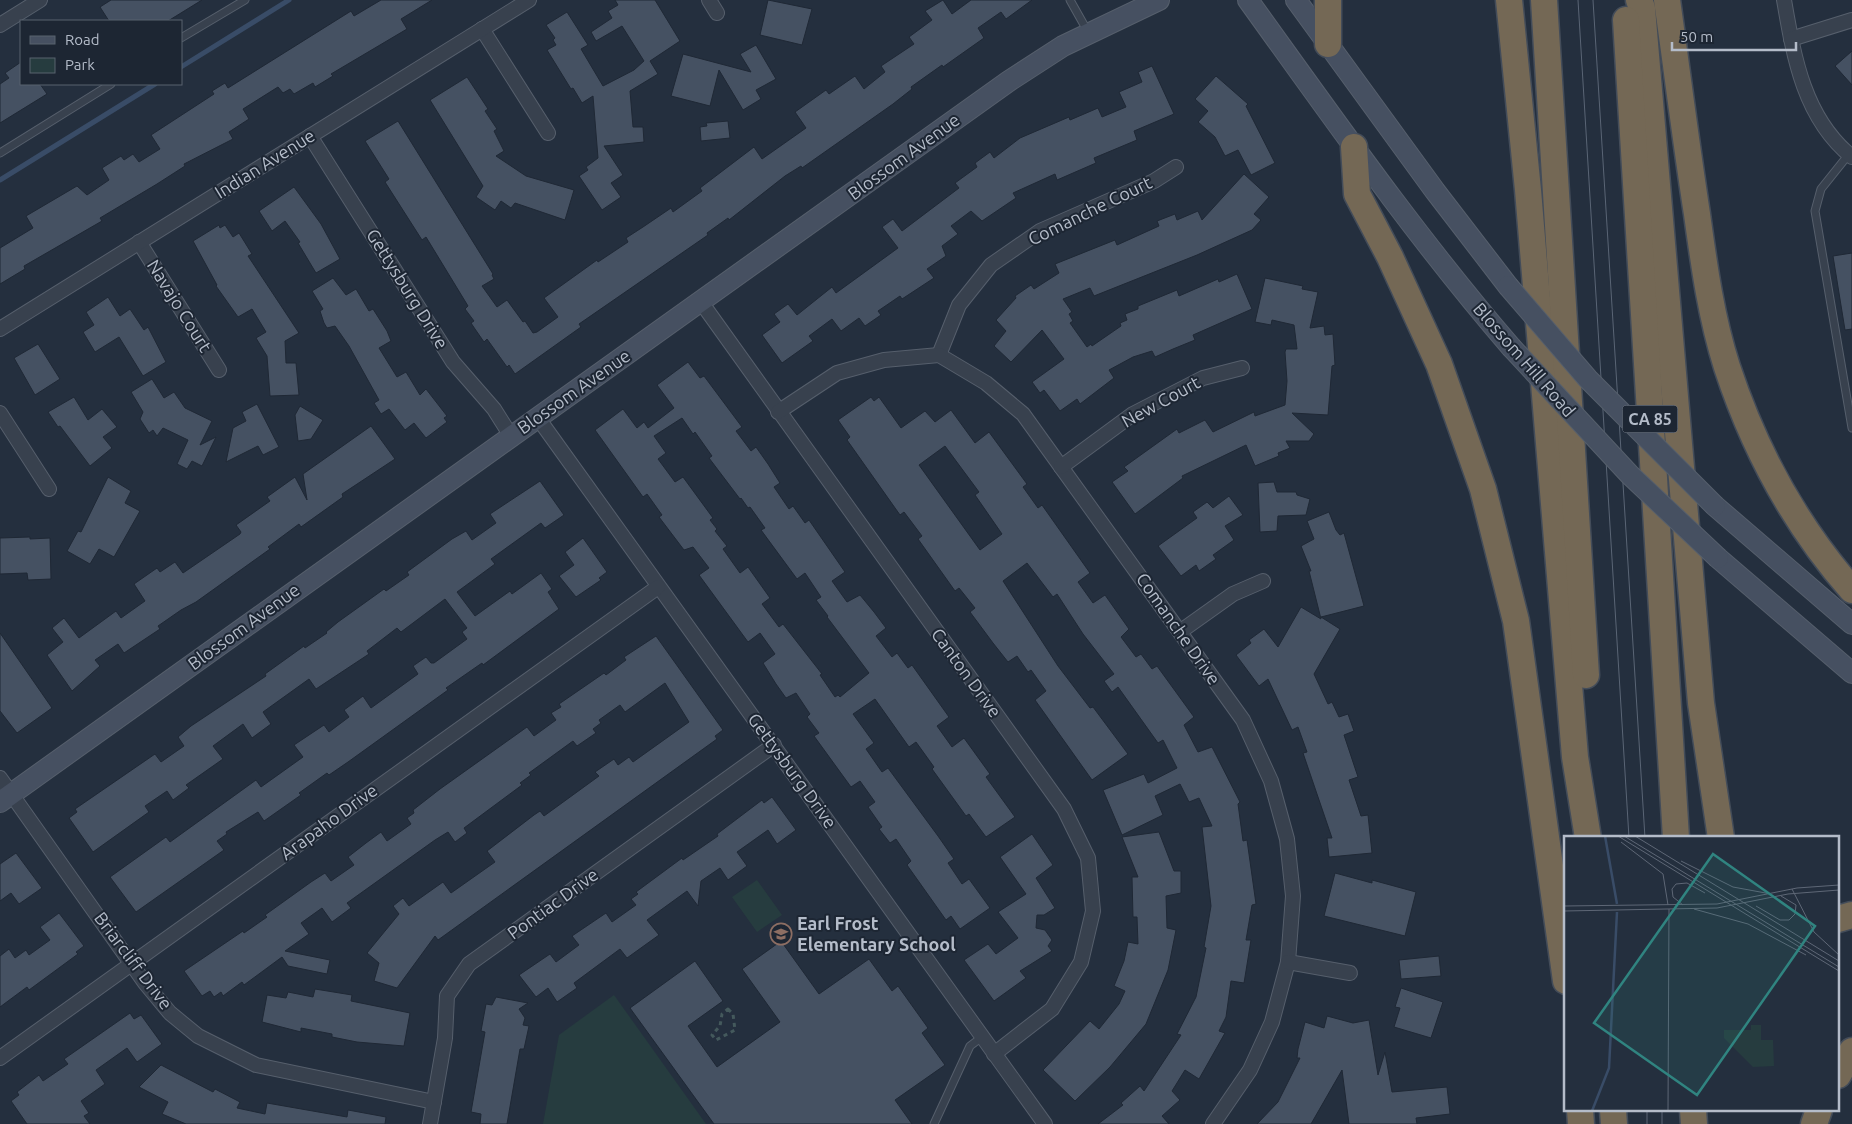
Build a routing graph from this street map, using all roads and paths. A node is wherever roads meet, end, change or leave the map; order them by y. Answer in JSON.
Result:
{"nodes":[{"id":1,"x":40,"y":0,"type":"edge"},
{"id":2,"x":245,"y":0,"type":"edge"},
{"id":3,"x":529,"y":0,"type":"edge"},
{"id":4,"x":709,"y":0,"type":"edge"},
{"id":5,"x":1070,"y":0,"type":"edge"},
{"id":6,"x":1158,"y":0,"type":"edge"},
{"id":7,"x":1248,"y":0,"type":"edge"},
{"id":8,"x":1296,"y":0,"type":"edge"},
{"id":9,"x":1328,"y":0,"type":"edge"},
{"id":10,"x":1509,"y":0,"type":"edge"},
{"id":11,"x":1544,"y":0,"type":"edge"},
{"id":12,"x":1624,"y":0,"type":"edge"},
{"id":13,"x":1639,"y":0,"type":"edge"},
{"id":14,"x":1667,"y":0,"type":"edge"},
{"id":15,"x":1784,"y":0,"type":"edge"},
{"id":16,"x":718,"y":14,"type":"dead end"},
{"id":17,"x":1852,"y":20,"type":"edge"},
{"id":18,"x":0,"y":25,"type":"edge"},
{"id":19,"x":482,"y":29,"type":"junction"},
{"id":20,"x":1088,"y":32,"type":"junction"},
{"id":21,"x":182,"y":37,"type":"edge"},
{"id":22,"x":1791,"y":39,"type":"junction"},
{"id":23,"x":1328,"y":44,"type":"junction"},
{"id":24,"x":109,"y":85,"type":"edge"},
{"id":25,"x":548,"y":133,"type":"dead end"},
{"id":26,"x":310,"y":136,"type":"junction"},
{"id":27,"x":1354,"y":147,"type":"junction"},
{"id":28,"x":0,"y":153,"type":"edge"},
{"id":29,"x":1850,"y":156,"type":"edge"},
{"id":30,"x":1176,"y":167,"type":"dead end"},
{"id":31,"x":139,"y":242,"type":"junction"},
{"id":32,"x":701,"y":302,"type":"junction"},
{"id":33,"x":0,"y":329,"type":"edge"},
{"id":34,"x":939,"y":355,"type":"junction"},
{"id":35,"x":1242,"y":368,"type":"dead end"},
{"id":36,"x":219,"y":370,"type":"dead end"},
{"id":37,"x":778,"y":412,"type":"junction"},
{"id":38,"x":0,"y":413,"type":"edge"},
{"id":39,"x":538,"y":418,"type":"junction"},
{"id":40,"x":1852,"y":428,"type":"edge"},
{"id":41,"x":512,"y":436,"type":"junction"},
{"id":42,"x":1062,"y":467,"type":"junction"},
{"id":43,"x":49,"y":489,"type":"dead end"},
{"id":44,"x":1263,"y":581,"type":"dead end"},
{"id":45,"x":658,"y":586,"type":"junction"},
{"id":46,"x":1852,"y":590,"type":"edge"},
{"id":47,"x":1852,"y":624,"type":"edge"},
{"id":48,"x":1181,"y":631,"type":"junction"},
{"id":49,"x":1852,"y":673,"type":"edge"},
{"id":50,"x":774,"y":745,"type":"junction"},
{"id":51,"x":4,"y":791,"type":"edge"},
{"id":52,"x":1588,"y":836,"type":"edge"},
{"id":53,"x":1596,"y":836,"type":"edge"},
{"id":54,"x":1676,"y":836,"type":"edge"},
{"id":55,"x":1721,"y":836,"type":"edge"},
{"id":56,"x":1852,"y":914,"type":"edge"},
{"id":57,"x":1840,"y":918,"type":"edge"},
{"id":58,"x":1288,"y":962,"type":"junction"},
{"id":59,"x":132,"y":963,"type":"junction"},
{"id":60,"x":1564,"y":967,"type":"edge"},
{"id":61,"x":1350,"y":973,"type":"dead end"},
{"id":62,"x":722,"y":1014,"type":"joint"},
{"id":63,"x":982,"y":1038,"type":"junction"},
{"id":64,"x":1852,"y":1051,"type":"edge"},
{"id":65,"x":994,"y":1054,"type":"junction"},
{"id":66,"x":0,"y":1058,"type":"edge"},
{"id":67,"x":1840,"y":1072,"type":"edge"},
{"id":68,"x":434,"y":1102,"type":"junction"},
{"id":69,"x":1819,"y":1112,"type":"edge"},
{"id":70,"x":430,"y":1124,"type":"edge"},
{"id":71,"x":934,"y":1124,"type":"edge"},
{"id":72,"x":1045,"y":1124,"type":"edge"},
{"id":73,"x":1213,"y":1124,"type":"edge"},
{"id":74,"x":1814,"y":1124,"type":"edge"}],
"edges":[{"from":1,"to":18,"type":"street"},
{"from":2,"to":21,"type":"lane"},
{"from":3,"to":19,"type":"street","name":"Indian Avenue"},
{"from":4,"to":16,"type":"street"},
{"from":5,"to":20,"type":"lane"},
{"from":6,"to":20,"type":"main road","name":"Blossom Avenue"},
{"from":7,"to":27,"type":"main road","name":"Blossom Hill Road"},
{"from":8,"to":23,"type":"main road","name":"Blossom Hill Road"},
{"from":9,"to":23,"type":"highway"},
{"from":10,"to":52,"type":"highway"},
{"from":11,"to":53,"type":"highway"},
{"from":12,"to":54,"type":"highway","number":"CA 85"},
{"from":13,"to":55,"type":"highway"},
{"from":14,"to":46,"type":"highway"},
{"from":15,"to":22,"type":"street"},
{"from":17,"to":22,"type":"street"},
{"from":19,"to":25,"type":"street"},
{"from":19,"to":26,"type":"street","name":"Indian Avenue"},
{"from":20,"to":32,"type":"main road","name":"Blossom Avenue"},
{"from":22,"to":29,"type":"street"},
{"from":23,"to":47,"type":"main road","name":"Blossom Hill Road","bridge":true},
{"from":24,"to":28,"type":"lane"},
{"from":26,"to":31,"type":"street","name":"Indian Avenue"},
{"from":26,"to":41,"type":"street","name":"Gettysburg Drive"},
{"from":27,"to":49,"type":"main road","name":"Blossom Hill Road","bridge":true},
{"from":27,"to":60,"type":"highway"},
{"from":29,"to":40,"type":"lane"},
{"from":30,"to":34,"type":"street","name":"Comanche Court"},
{"from":31,"to":33,"type":"street","name":"Indian Avenue"},
{"from":31,"to":36,"type":"street","name":"Navajo Court"},
{"from":32,"to":37,"type":"street","name":"Canton Drive"},
{"from":32,"to":39,"type":"main road","name":"Blossom Avenue"},
{"from":34,"to":37,"type":"street"},
{"from":34,"to":42,"type":"street","name":"Comanche Drive"},
{"from":35,"to":42,"type":"street","name":"New Court"},
{"from":37,"to":65,"type":"street","name":"Canton Drive"},
{"from":38,"to":43,"type":"street"},
{"from":39,"to":41,"type":"main road","name":"Blossom Avenue"},
{"from":39,"to":45,"type":"street","name":"Gettysburg Drive"},
{"from":41,"to":51,"type":"main road","name":"Blossom Avenue"},
{"from":42,"to":48,"type":"street","name":"Comanche Drive"},
{"from":44,"to":48,"type":"street"},
{"from":45,"to":50,"type":"street","name":"Gettysburg Drive"},
{"from":45,"to":59,"type":"street","name":"Arapaho Drive"},
{"from":48,"to":58,"type":"street","name":"Comanche Drive"},
{"from":50,"to":63,"type":"street","name":"Gettysburg Drive"},
{"from":50,"to":68,"type":"street","name":"Pontiac Drive"},
{"from":51,"to":59,"type":"street","name":"Briarcliff Drive"},
{"from":56,"to":57,"type":"highway"},
{"from":58,"to":61,"type":"street"},
{"from":58,"to":73,"type":"street","name":"Comanche Drive"},
{"from":59,"to":66,"type":"street","name":"Arapaho Drive"},
{"from":59,"to":68,"type":"street","name":"Briarcliff Drive"},
{"from":62,"to":62,"type":"path"},
{"from":63,"to":65,"type":"street","name":"Gettysburg Drive"},
{"from":63,"to":71,"type":"lane"},
{"from":64,"to":67,"type":"highway"},
{"from":65,"to":72,"type":"street","name":"Gettysburg Drive"},
{"from":68,"to":70,"type":"street","name":"Pontiac Drive"},
{"from":69,"to":74,"type":"highway"}]}
